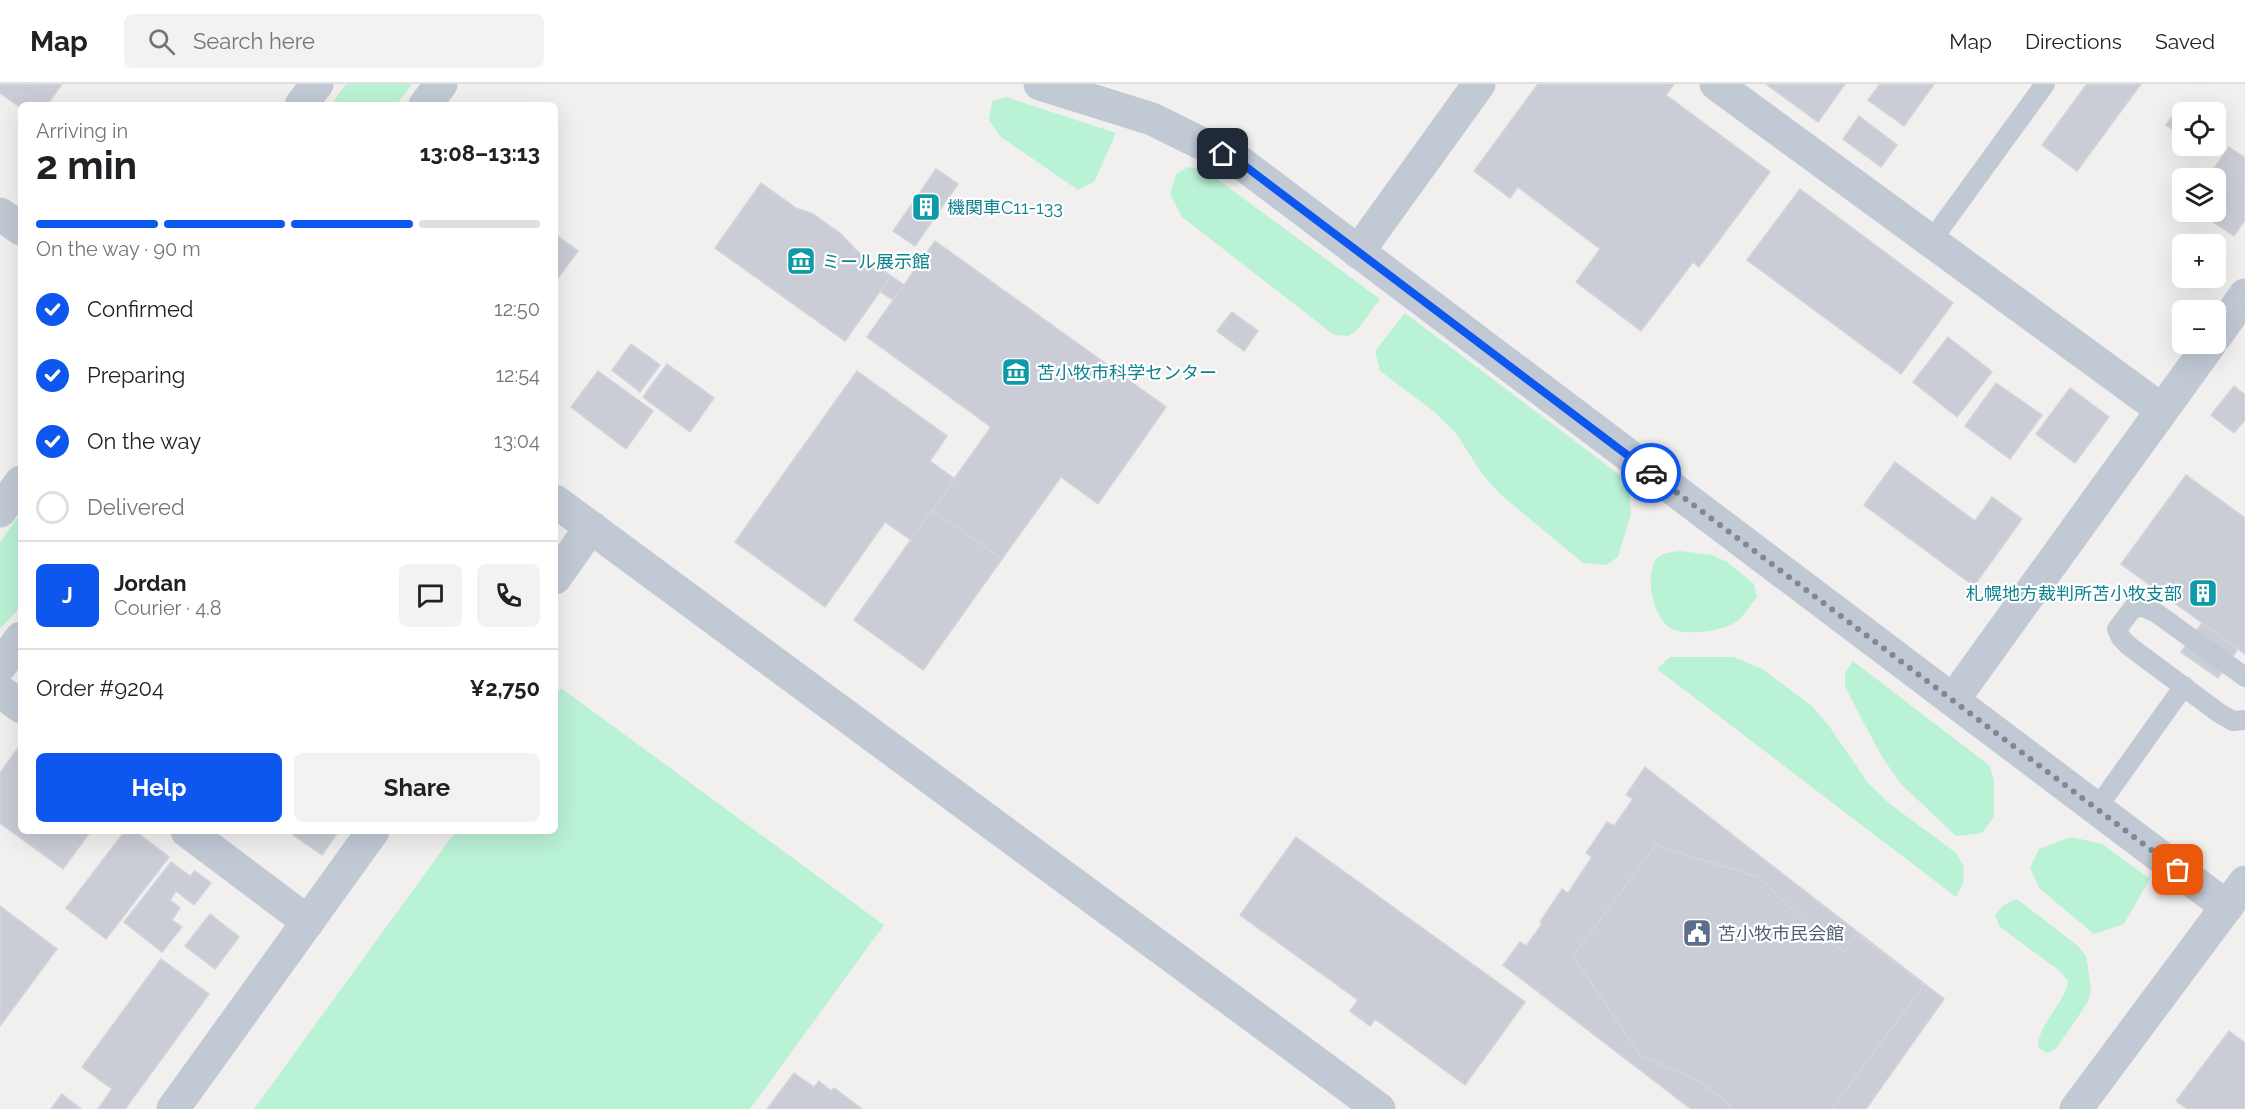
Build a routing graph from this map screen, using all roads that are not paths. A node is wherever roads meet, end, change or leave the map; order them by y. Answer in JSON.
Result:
{"nodes":[{"id":1,"x":317,"y":84,"type":"edge"},
{"id":2,"x":441,"y":84,"type":"edge"},
{"id":3,"x":1040,"y":84,"type":"edge"},
{"id":4,"x":1479,"y":84,"type":"edge"},
{"id":5,"x":1716,"y":84,"type":"edge"},
{"id":6,"x":2045,"y":84,"type":"edge"},
{"id":7,"x":303,"y":102,"type":"edge"},
{"id":8,"x":427,"y":102,"type":"edge"},
{"id":9,"x":0,"y":214,"type":"edge"},
{"id":10,"x":18,"y":227,"type":"edge"},
{"id":11,"x":1931,"y":241,"type":"junction"},
{"id":12,"x":1358,"y":252,"type":"junction"},
{"id":13,"x":2245,"y":296,"type":"edge"},
{"id":14,"x":2226,"y":322,"type":"edge"},
{"id":15,"x":2203,"y":354,"type":"edge"},
{"id":16,"x":2162,"y":410,"type":"junction"},
{"id":17,"x":18,"y":486,"type":"edge"},
{"id":18,"x":558,"y":503,"type":"edge"},
{"id":19,"x":0,"y":511,"type":"edge"},
{"id":20,"x":591,"y":527,"type":"junction"},
{"id":21,"x":558,"y":574,"type":"edge"},
{"id":22,"x":18,"y":642,"type":"edge"},
{"id":23,"x":0,"y":666,"type":"edge"},
{"id":24,"x":2245,"y":677,"type":"edge"},
{"id":25,"x":2184,"y":686,"type":"junction"},
{"id":26,"x":0,"y":691,"type":"edge"},
{"id":27,"x":1953,"y":700,"type":"junction"},
{"id":28,"x":18,"y":705,"type":"edge"},
{"id":29,"x":2245,"y":720,"type":"edge"},
{"id":30,"x":2097,"y":808,"type":"junction"},
{"id":31,"x":191,"y":834,"type":"edge"},
{"id":32,"x":371,"y":834,"type":"edge"},
{"id":33,"x":2236,"y":894,"type":"edge"},
{"id":34,"x":308,"y":922,"type":"junction"},
{"id":35,"x":173,"y":1109,"type":"edge"},
{"id":36,"x":1379,"y":1109,"type":"edge"},
{"id":37,"x":2076,"y":1109,"type":"edge"}],
"edges":[{"from":1,"to":7,"type":"street"},
{"from":2,"to":8,"type":"street"},
{"from":3,"to":12,"type":"street"},
{"from":4,"to":12,"type":"street"},
{"from":5,"to":11,"type":"street"},
{"from":6,"to":11,"type":"lane"},
{"from":9,"to":10,"type":"street"},
{"from":11,"to":16,"type":"street"},
{"from":12,"to":27,"type":"street"},
{"from":13,"to":14,"type":"street"},
{"from":15,"to":16,"type":"street"},
{"from":16,"to":27,"type":"street"},
{"from":17,"to":19,"type":"street"},
{"from":18,"to":20,"type":"street"},
{"from":20,"to":21,"type":"street"},
{"from":20,"to":36,"type":"street"},
{"from":22,"to":23,"type":"street"},
{"from":24,"to":25,"type":"lane"},
{"from":25,"to":29,"type":"lane"},
{"from":25,"to":30,"type":"lane"},
{"from":26,"to":28,"type":"street"},
{"from":27,"to":30,"type":"street"},
{"from":30,"to":33,"type":"street"},
{"from":31,"to":34,"type":"street"},
{"from":32,"to":34,"type":"street"},
{"from":33,"to":37,"type":"street"},
{"from":34,"to":35,"type":"street"}]}
